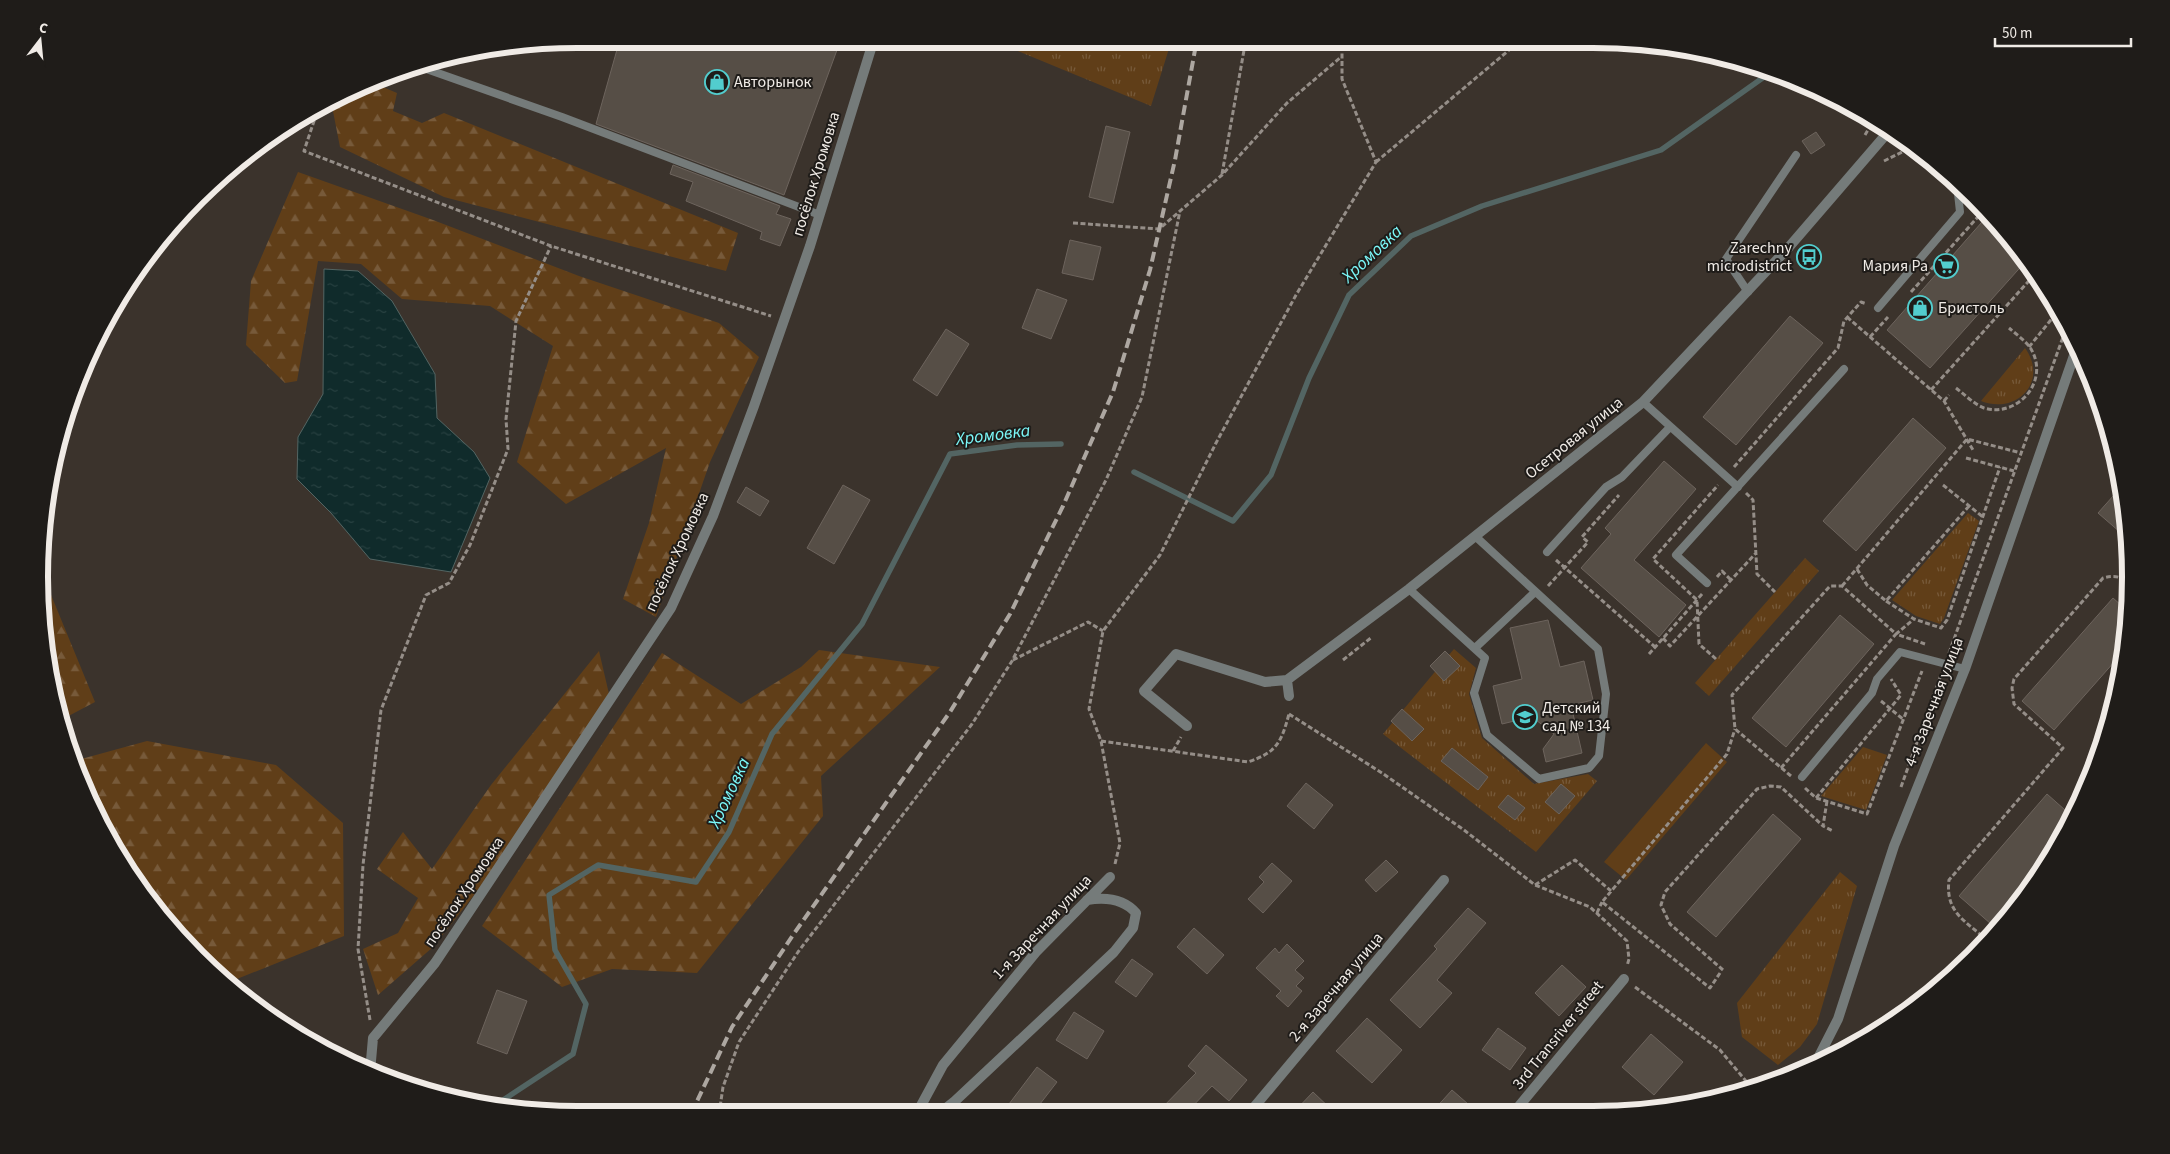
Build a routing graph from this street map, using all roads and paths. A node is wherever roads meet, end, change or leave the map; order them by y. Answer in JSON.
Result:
{"nodes":[{"id":1,"x":872,"y":47,"type":"edge"},
{"id":2,"x":1245,"y":47,"type":"edge"},
{"id":3,"x":1342,"y":47,"type":"edge"},
{"id":4,"x":1513,"y":47,"type":"edge"},
{"id":5,"x":1341,"y":57,"type":"junction"},
{"id":6,"x":429,"y":69,"type":"edge"},
{"id":7,"x":316,"y":116,"type":"edge"},
{"id":8,"x":1886,"y":136,"type":"edge"},
{"id":9,"x":1796,"y":155,"type":"dead end"},
{"id":10,"x":1376,"y":162,"type":"junction"},
{"id":11,"x":1222,"y":175,"type":"junction"},
{"id":12,"x":1958,"y":194,"type":"edge"},
{"id":13,"x":1180,"y":211,"type":"junction"},
{"id":14,"x":820,"y":215,"type":"junction"},
{"id":15,"x":1979,"y":216,"type":"edge"},
{"id":16,"x":1073,"y":223,"type":"dead end"},
{"id":17,"x":552,"y":246,"type":"junction"},
{"id":18,"x":2031,"y":280,"type":"edge"},
{"id":19,"x":1748,"y":292,"type":"junction"},
{"id":20,"x":1907,"y":296,"type":"dead end"},
{"id":21,"x":1878,"y":308,"type":"dead end"},
{"id":22,"x":1895,"y":310,"type":"dead end"},
{"id":23,"x":2054,"y":316,"type":"edge"},
{"id":24,"x":1847,"y":317,"type":"dead end"},
{"id":25,"x":784,"y":320,"type":"junction"},
{"id":26,"x":2009,"y":328,"type":"dead end"},
{"id":27,"x":2064,"y":335,"type":"edge"},
{"id":28,"x":1870,"y":337,"type":"junction"},
{"id":29,"x":2029,"y":347,"type":"junction"},
{"id":30,"x":2074,"y":356,"type":"edge"},
{"id":31,"x":1844,"y":369,"type":"dead end"},
{"id":32,"x":1956,"y":388,"type":"dead end"},
{"id":33,"x":1932,"y":390,"type":"junction"},
{"id":34,"x":1949,"y":395,"type":"dead end"},
{"id":35,"x":1944,"y":401,"type":"junction"},
{"id":36,"x":1642,"y":402,"type":"junction"},
{"id":37,"x":1670,"y":426,"type":"junction"},
{"id":38,"x":1966,"y":439,"type":"junction"},
{"id":39,"x":1973,"y":450,"type":"dead end"},
{"id":40,"x":2021,"y":453,"type":"junction"},
{"id":41,"x":1966,"y":458,"type":"dead end"},
{"id":42,"x":2000,"y":467,"type":"junction"},
{"id":43,"x":2014,"y":471,"type":"junction"},
{"id":44,"x":1943,"y":485,"type":"dead end"},
{"id":45,"x":1738,"y":486,"type":"junction"},
{"id":46,"x":1626,"y":488,"type":"dead end"},
{"id":47,"x":1969,"y":506,"type":"junction"},
{"id":48,"x":1983,"y":517,"type":"junction"},
{"id":49,"x":1475,"y":536,"type":"junction"},
{"id":50,"x":1548,"y":552,"type":"joint"},
{"id":51,"x":1756,"y":553,"type":"junction"},
{"id":52,"x":1565,"y":568,"type":"junction"},
{"id":53,"x":1857,"y":569,"type":"junction"},
{"id":54,"x":1716,"y":578,"type":"dead end"},
{"id":55,"x":2122,"y":578,"type":"edge"},
{"id":56,"x":1731,"y":580,"type":"junction"},
{"id":57,"x":1708,"y":584,"type":"joint"},
{"id":58,"x":1842,"y":586,"type":"junction"},
{"id":59,"x":1408,"y":589,"type":"junction"},
{"id":60,"x":1544,"y":590,"type":"dead end"},
{"id":61,"x":1535,"y":592,"type":"junction"},
{"id":62,"x":1775,"y":592,"type":"dead end"},
{"id":63,"x":1697,"y":600,"type":"junction"},
{"id":64,"x":1886,"y":602,"type":"junction"},
{"id":65,"x":1698,"y":615,"type":"junction"},
{"id":66,"x":1914,"y":619,"type":"junction"},
{"id":67,"x":1103,"y":631,"type":"junction"},
{"id":68,"x":1663,"y":638,"type":"junction"},
{"id":69,"x":1655,"y":647,"type":"junction"},
{"id":70,"x":1475,"y":648,"type":"junction"},
{"id":71,"x":1649,"y":654,"type":"dead end"},
{"id":72,"x":1716,"y":658,"type":"dead end"},
{"id":73,"x":1927,"y":658,"type":"junction"},
{"id":74,"x":1012,"y":661,"type":"junction"},
{"id":75,"x":1945,"y":663,"type":"junction"},
{"id":76,"x":1886,"y":669,"type":"junction"},
{"id":77,"x":1964,"y":669,"type":"junction"},
{"id":78,"x":1287,"y":680,"type":"junction"},
{"id":79,"x":1872,"y":693,"type":"junction"},
{"id":80,"x":1289,"y":696,"type":"joint"},
{"id":81,"x":1890,"y":708,"type":"junction"},
{"id":82,"x":1289,"y":714,"type":"junction"},
{"id":83,"x":1904,"y":720,"type":"junction"},
{"id":84,"x":1187,"y":726,"type":"dead end"},
{"id":85,"x":1735,"y":729,"type":"junction"},
{"id":86,"x":1101,"y":741,"type":"junction"},
{"id":87,"x":1800,"y":779,"type":"joint"},
{"id":88,"x":1804,"y":787,"type":"dead end"},
{"id":89,"x":1897,"y":796,"type":"dead end"},
{"id":90,"x":1816,"y":798,"type":"junction"},
{"id":91,"x":1827,"y":801,"type":"junction"},
{"id":92,"x":1823,"y":826,"type":"junction"},
{"id":93,"x":1833,"y":831,"type":"dead end"},
{"id":94,"x":1110,"y":877,"type":"joint"},
{"id":95,"x":1444,"y":880,"type":"dead end"},
{"id":96,"x":1535,"y":884,"type":"junction"},
{"id":97,"x":1611,"y":891,"type":"junction"},
{"id":98,"x":1087,"y":900,"type":"junction"},
{"id":99,"x":1602,"y":902,"type":"junction"},
{"id":100,"x":1596,"y":913,"type":"junction"},
{"id":101,"x":1982,"y":935,"type":"edge"},
{"id":102,"x":1723,"y":970,"type":"dead end"},
{"id":103,"x":1720,"y":973,"type":"dead end"},
{"id":104,"x":1624,"y":979,"type":"junction"},
{"id":105,"x":372,"y":1038,"type":"junction"},
{"id":106,"x":1819,"y":1055,"type":"edge"},
{"id":107,"x":370,"y":1064,"type":"edge"},
{"id":108,"x":1748,"y":1083,"type":"edge"},
{"id":109,"x":720,"y":1106,"type":"edge"},
{"id":110,"x":922,"y":1106,"type":"edge"},
{"id":111,"x":949,"y":1106,"type":"edge"},
{"id":112,"x":1255,"y":1106,"type":"edge"},
{"id":113,"x":1519,"y":1106,"type":"edge"}],
"edges":[{"from":1,"to":14,"type":"street","name":"посёлок Хромовка"},
{"from":2,"to":11,"type":"path"},
{"from":3,"to":5,"type":"path"},
{"from":4,"to":10,"type":"path"},
{"from":5,"to":10,"type":"path"},
{"from":5,"to":11,"type":"path"},
{"from":6,"to":14,"type":"lane"},
{"from":7,"to":17,"type":"path"},
{"from":8,"to":19,"type":"street","name":"Осетровая улица"},
{"from":9,"to":19,"type":"lane"},
{"from":10,"to":67,"type":"path"},
{"from":11,"to":13,"type":"path"},
{"from":12,"to":21,"type":"lane"},
{"from":13,"to":16,"type":"path"},
{"from":13,"to":74,"type":"path"},
{"from":14,"to":25,"type":"street","name":"посёлок Хромовка"},
{"from":15,"to":20,"type":"path"},
{"from":17,"to":25,"type":"path"},
{"from":17,"to":105,"type":"path"},
{"from":18,"to":33,"type":"path"},
{"from":19,"to":36,"type":"street","name":"Осетровая улица"},
{"from":22,"to":28,"type":"path"},
{"from":23,"to":29,"type":"path"},
{"from":24,"to":28,"type":"path"},
{"from":25,"to":105,"type":"street","name":"посёлок Хромовка"},
{"from":26,"to":29,"type":"path"},
{"from":27,"to":40,"type":"path"},
{"from":28,"to":33,"type":"path"},
{"from":29,"to":32,"type":"path"},
{"from":30,"to":77,"type":"street","name":"4-я Заречная улица"},
{"from":31,"to":45,"type":"lane"},
{"from":33,"to":35,"type":"path"},
{"from":34,"to":35,"type":"path"},
{"from":35,"to":38,"type":"path"},
{"from":36,"to":37,"type":"lane"},
{"from":36,"to":49,"type":"street","name":"Осетровая улица"},
{"from":37,"to":45,"type":"lane"},
{"from":37,"to":50,"type":"lane"},
{"from":38,"to":39,"type":"path"},
{"from":38,"to":40,"type":"path"},
{"from":38,"to":53,"type":"path"},
{"from":40,"to":43,"type":"path"},
{"from":41,"to":42,"type":"path"},
{"from":42,"to":43,"type":"path"},
{"from":42,"to":48,"type":"path"},
{"from":43,"to":75,"type":"path"},
{"from":44,"to":47,"type":"path"},
{"from":45,"to":51,"type":"path"},
{"from":45,"to":57,"type":"lane"},
{"from":46,"to":52,"type":"path"},
{"from":47,"to":48,"type":"path"},
{"from":47,"to":64,"type":"path"},
{"from":48,"to":66,"type":"path"},
{"from":49,"to":59,"type":"street","name":"Осетровая улица"},
{"from":49,"to":61,"type":"lane"},
{"from":50,"to":52,"type":"path"},
{"from":51,"to":56,"type":"path"},
{"from":51,"to":62,"type":"path"},
{"from":52,"to":60,"type":"path"},
{"from":52,"to":69,"type":"path"},
{"from":53,"to":58,"type":"path"},
{"from":53,"to":64,"type":"path"},
{"from":54,"to":56,"type":"path"},
{"from":55,"to":101,"type":"path"},
{"from":56,"to":65,"type":"path"},
{"from":57,"to":63,"type":"path"},
{"from":58,"to":66,"type":"path"},
{"from":58,"to":85,"type":"path"},
{"from":59,"to":70,"type":"lane"},
{"from":59,"to":78,"type":"street","name":"Осетровая улица"},
{"from":61,"to":70,"type":"lane"},
{"from":61,"to":70,"type":"lane"},
{"from":63,"to":65,"type":"path"},
{"from":63,"to":68,"type":"path"},
{"from":64,"to":66,"type":"path"},
{"from":65,"to":68,"type":"path"},
{"from":65,"to":72,"type":"path"},
{"from":67,"to":74,"type":"path"},
{"from":67,"to":86,"type":"path","name":"1-я Заречная улица"},
{"from":68,"to":69,"type":"path"},
{"from":69,"to":71,"type":"path"},
{"from":73,"to":75,"type":"lane"},
{"from":73,"to":76,"type":"lane"},
{"from":73,"to":83,"type":"path"},
{"from":74,"to":109,"type":"path"},
{"from":75,"to":77,"type":"lane"},
{"from":75,"to":89,"type":"path"},
{"from":76,"to":79,"type":"lane"},
{"from":76,"to":81,"type":"path"},
{"from":77,"to":106,"type":"street","name":"4-я Заречная улица"},
{"from":78,"to":80,"type":"street"},
{"from":78,"to":84,"type":"street"},
{"from":79,"to":81,"type":"path"},
{"from":79,"to":87,"type":"lane"},
{"from":80,"to":82,"type":"path"},
{"from":81,"to":83,"type":"path"},
{"from":81,"to":90,"type":"path"},
{"from":82,"to":86,"type":"path"},
{"from":82,"to":96,"type":"path"},
{"from":83,"to":91,"type":"path"},
{"from":85,"to":87,"type":"path"},
{"from":85,"to":97,"type":"path"},
{"from":86,"to":94,"type":"path","name":"1-я Заречная улица"},
{"from":88,"to":90,"type":"path"},
{"from":90,"to":91,"type":"path"},
{"from":91,"to":92,"type":"path"},
{"from":92,"to":93,"type":"path"},
{"from":92,"to":102,"type":"path"},
{"from":94,"to":98,"type":"street","name":"1-я Заречная улица"},
{"from":95,"to":112,"type":"street","name":"2-я Заречная улица"},
{"from":96,"to":97,"type":"path"},
{"from":96,"to":100,"type":"path"},
{"from":97,"to":99,"type":"path"},
{"from":98,"to":110,"type":"street","name":"1-я Заречная улица"},
{"from":98,"to":111,"type":"street"},
{"from":99,"to":100,"type":"path"},
{"from":99,"to":103,"type":"path"},
{"from":100,"to":104,"type":"path"},
{"from":104,"to":108,"type":"path"},
{"from":104,"to":113,"type":"street","name":"3rd Transriver street"},
{"from":105,"to":107,"type":"street"}]}
